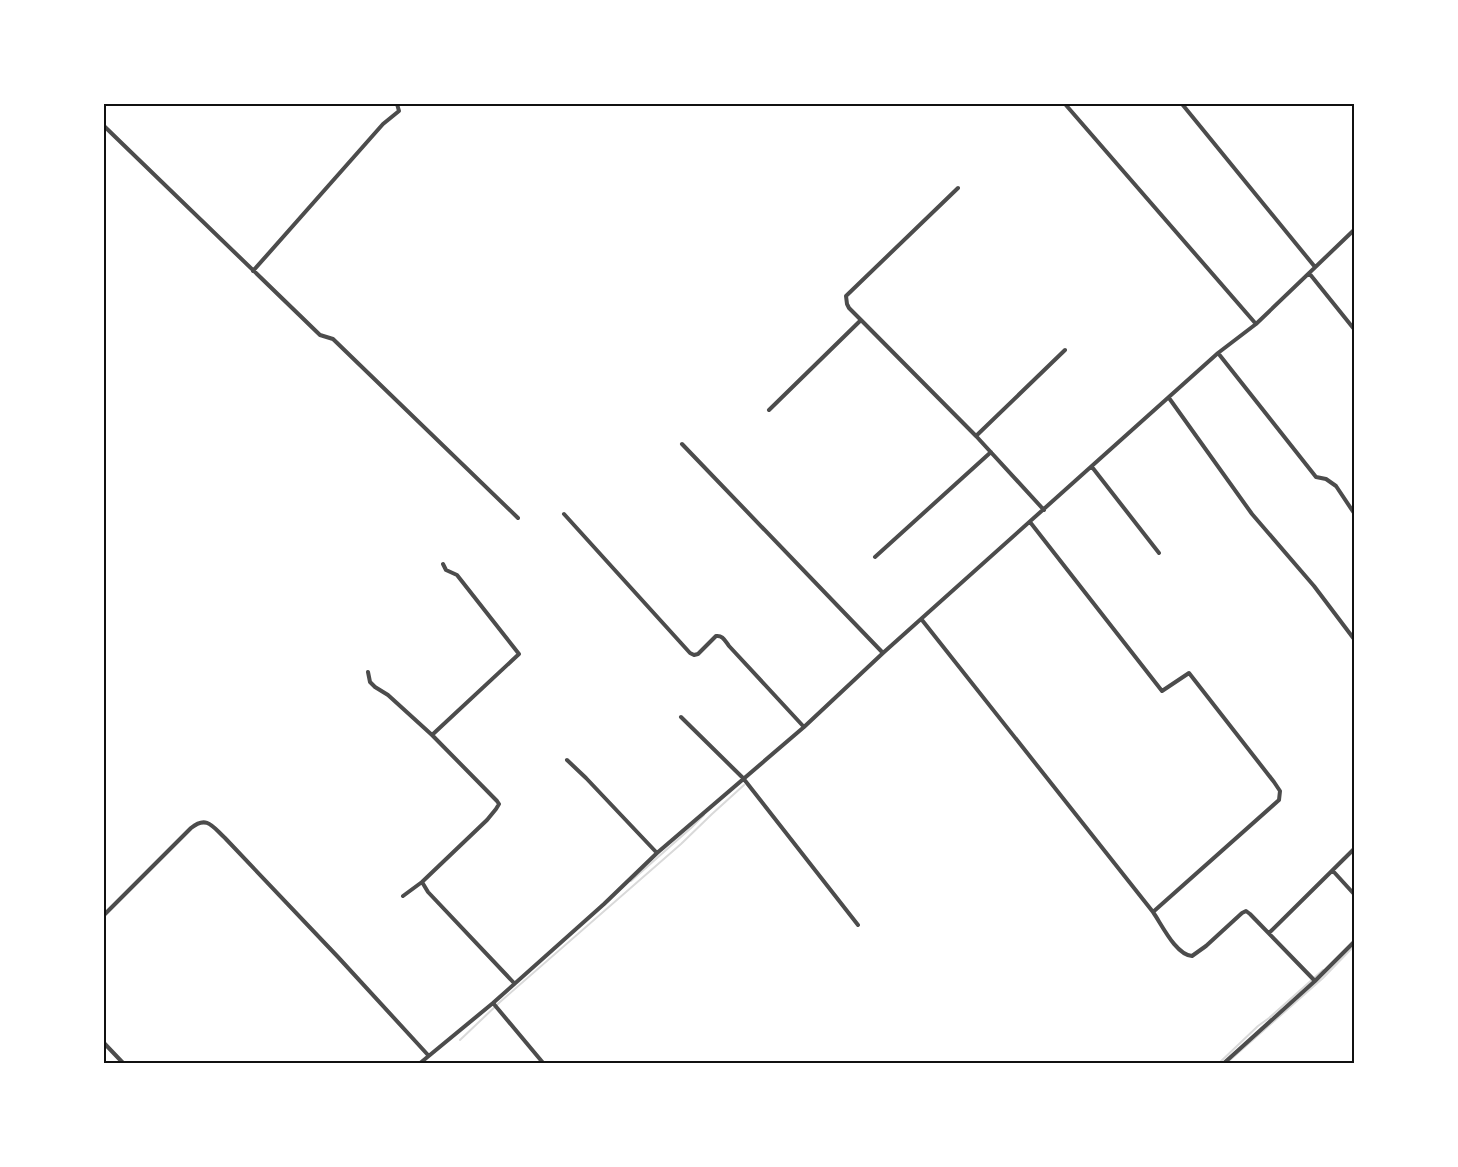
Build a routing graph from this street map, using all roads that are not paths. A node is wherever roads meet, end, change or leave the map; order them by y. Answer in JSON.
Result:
{"nodes":[{"id":1,"x":397,"y":104,"type":"edge"},
{"id":2,"x":1065,"y":104,"type":"edge"},
{"id":3,"x":1182,"y":104,"type":"edge"},
{"id":4,"x":104,"y":126,"type":"edge"},
{"id":5,"x":958,"y":188,"type":"dead end"},
{"id":6,"x":1354,"y":230,"type":"edge"},
{"id":7,"x":1316,"y":267,"type":"junction"},
{"id":8,"x":253,"y":271,"type":"junction"},
{"id":9,"x":1309,"y":273,"type":"junction"},
{"id":10,"x":861,"y":320,"type":"junction"},
{"id":11,"x":1256,"y":324,"type":"junction"},
{"id":12,"x":1354,"y":329,"type":"edge"},
{"id":13,"x":1065,"y":350,"type":"dead end"},
{"id":14,"x":1218,"y":353,"type":"junction"},
{"id":15,"x":1169,"y":398,"type":"junction"},
{"id":16,"x":769,"y":410,"type":"dead end"},
{"id":17,"x":976,"y":436,"type":"junction"},
{"id":18,"x":682,"y":444,"type":"dead end"},
{"id":19,"x":991,"y":452,"type":"junction"},
{"id":20,"x":1092,"y":467,"type":"junction"},
{"id":21,"x":1044,"y":510,"type":"junction"},
{"id":22,"x":1354,"y":513,"type":"edge"},
{"id":23,"x":564,"y":514,"type":"dead end"},
{"id":24,"x":518,"y":518,"type":"dead end"},
{"id":25,"x":1030,"y":522,"type":"junction"},
{"id":26,"x":1159,"y":552,"type":"dead end"},
{"id":27,"x":874,"y":558,"type":"dead end"},
{"id":28,"x":443,"y":564,"type":"dead end"},
{"id":29,"x":922,"y":620,"type":"junction"},
{"id":30,"x":1354,"y":639,"type":"edge"},
{"id":31,"x":883,"y":653,"type":"junction"},
{"id":32,"x":368,"y":672,"type":"dead end"},
{"id":33,"x":681,"y":717,"type":"dead end"},
{"id":34,"x":804,"y":727,"type":"junction"},
{"id":35,"x":432,"y":735,"type":"junction"},
{"id":36,"x":567,"y":760,"type":"dead end"},
{"id":37,"x":743,"y":778,"type":"junction"},
{"id":38,"x":1354,"y":849,"type":"edge"},
{"id":39,"x":657,"y":853,"type":"junction"},
{"id":40,"x":1333,"y":871,"type":"junction"},
{"id":41,"x":422,"y":882,"type":"junction"},
{"id":42,"x":1354,"y":894,"type":"edge"},
{"id":43,"x":403,"y":896,"type":"dead end"},
{"id":44,"x":1153,"y":912,"type":"junction"},
{"id":45,"x":104,"y":915,"type":"edge"},
{"id":46,"x":858,"y":925,"type":"dead end"},
{"id":47,"x":1269,"y":933,"type":"junction"},
{"id":48,"x":1354,"y":942,"type":"edge"},
{"id":49,"x":1315,"y":981,"type":"junction"},
{"id":50,"x":514,"y":984,"type":"junction"},
{"id":51,"x":493,"y":1003,"type":"junction"},
{"id":52,"x":104,"y":1043,"type":"edge"},
{"id":53,"x":428,"y":1055,"type":"junction"},
{"id":54,"x":124,"y":1064,"type":"edge"},
{"id":55,"x":419,"y":1064,"type":"edge"},
{"id":56,"x":544,"y":1064,"type":"edge"},
{"id":57,"x":1223,"y":1064,"type":"edge"}],
"edges":[{"from":1,"to":8,"type":"street"},
{"from":2,"to":11,"type":"street"},
{"from":3,"to":7,"type":"street"},
{"from":4,"to":8,"type":"street"},
{"from":5,"to":10,"type":"street"},
{"from":6,"to":7,"type":"street"},
{"from":7,"to":9,"type":"street"},
{"from":8,"to":24,"type":"street"},
{"from":9,"to":11,"type":"street"},
{"from":9,"to":12,"type":"street"},
{"from":10,"to":16,"type":"street"},
{"from":10,"to":17,"type":"street"},
{"from":11,"to":14,"type":"street"},
{"from":13,"to":17,"type":"street"},
{"from":14,"to":15,"type":"street"},
{"from":14,"to":22,"type":"street"},
{"from":15,"to":20,"type":"street"},
{"from":15,"to":30,"type":"street"},
{"from":17,"to":19,"type":"street"},
{"from":18,"to":31,"type":"street"},
{"from":19,"to":21,"type":"street"},
{"from":19,"to":27,"type":"street"},
{"from":20,"to":21,"type":"street"},
{"from":20,"to":26,"type":"street"},
{"from":21,"to":25,"type":"street"},
{"from":23,"to":34,"type":"street"},
{"from":25,"to":29,"type":"street"},
{"from":25,"to":44,"type":"street"},
{"from":28,"to":35,"type":"street"},
{"from":29,"to":31,"type":"street"},
{"from":29,"to":44,"type":"street"},
{"from":31,"to":34,"type":"street"},
{"from":32,"to":35,"type":"street"},
{"from":33,"to":37,"type":"street"},
{"from":34,"to":37,"type":"street"},
{"from":35,"to":41,"type":"street"},
{"from":36,"to":39,"type":"street"},
{"from":37,"to":39,"type":"street"},
{"from":37,"to":46,"type":"street"},
{"from":38,"to":40,"type":"street"},
{"from":39,"to":50,"type":"street"},
{"from":40,"to":42,"type":"street"},
{"from":40,"to":47,"type":"street"},
{"from":41,"to":43,"type":"street"},
{"from":41,"to":50,"type":"street"},
{"from":44,"to":47,"type":"street"},
{"from":45,"to":53,"type":"street"},
{"from":47,"to":49,"type":"street"},
{"from":48,"to":49,"type":"street"},
{"from":49,"to":57,"type":"street"},
{"from":50,"to":51,"type":"street"},
{"from":51,"to":53,"type":"street"},
{"from":51,"to":56,"type":"street"},
{"from":52,"to":54,"type":"street"},
{"from":53,"to":55,"type":"street"}]}
